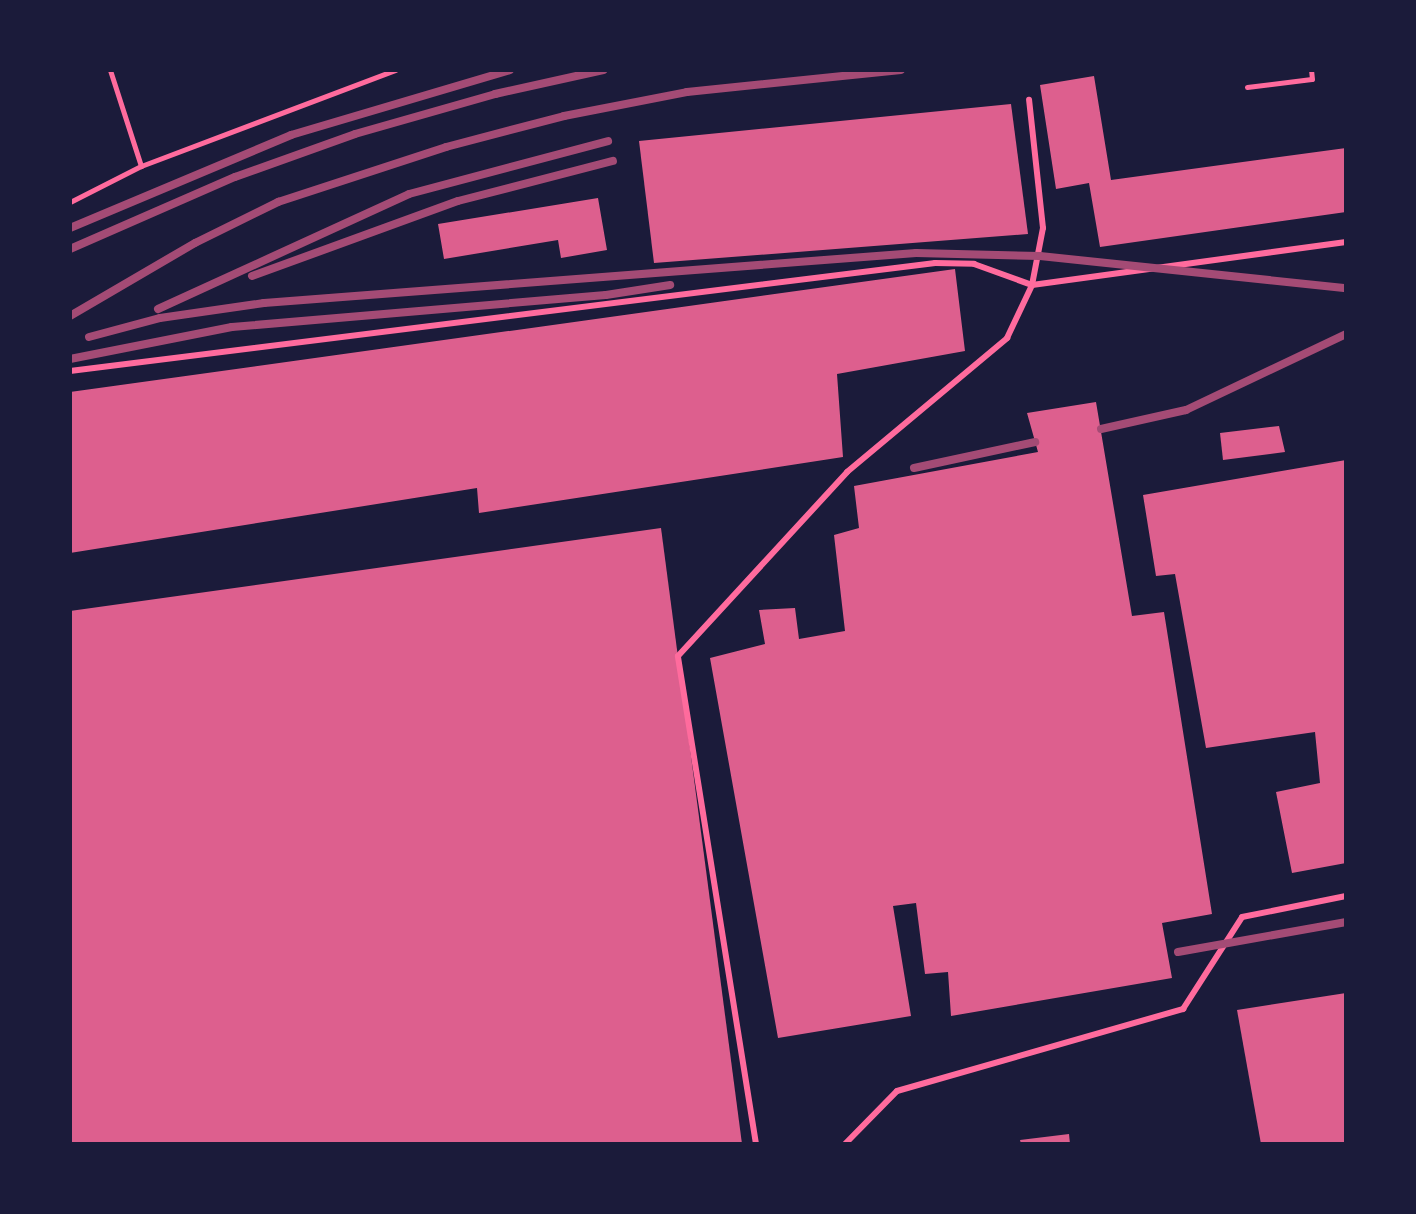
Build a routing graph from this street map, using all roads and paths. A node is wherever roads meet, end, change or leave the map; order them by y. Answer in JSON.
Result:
{"nodes":[{"id":1,"x":110,"y":70,"type":"edge"},
{"id":2,"x":395,"y":70,"type":"edge"},
{"id":3,"x":1311,"y":70,"type":"edge"},
{"id":4,"x":1246,"y":87,"type":"dead end"},
{"id":5,"x":1029,"y":100,"type":"dead end"},
{"id":6,"x":141,"y":166,"type":"junction"},
{"id":7,"x":70,"y":202,"type":"edge"},
{"id":8,"x":1346,"y":242,"type":"edge"},
{"id":9,"x":1032,"y":285,"type":"junction"},
{"id":10,"x":70,"y":371,"type":"edge"},
{"id":11,"x":1346,"y":896,"type":"edge"},
{"id":12,"x":756,"y":1144,"type":"edge"},
{"id":13,"x":845,"y":1144,"type":"edge"}],
"edges":[{"from":1,"to":6,"type":"path"},
{"from":2,"to":6,"type":"path"},
{"from":3,"to":4,"type":"path"},
{"from":5,"to":9,"type":"lane"},
{"from":6,"to":7,"type":"path"},
{"from":8,"to":9,"type":"lane"},
{"from":9,"to":10,"type":"lane"},
{"from":9,"to":12,"type":"lane"},
{"from":11,"to":13,"type":"lane"}]}
